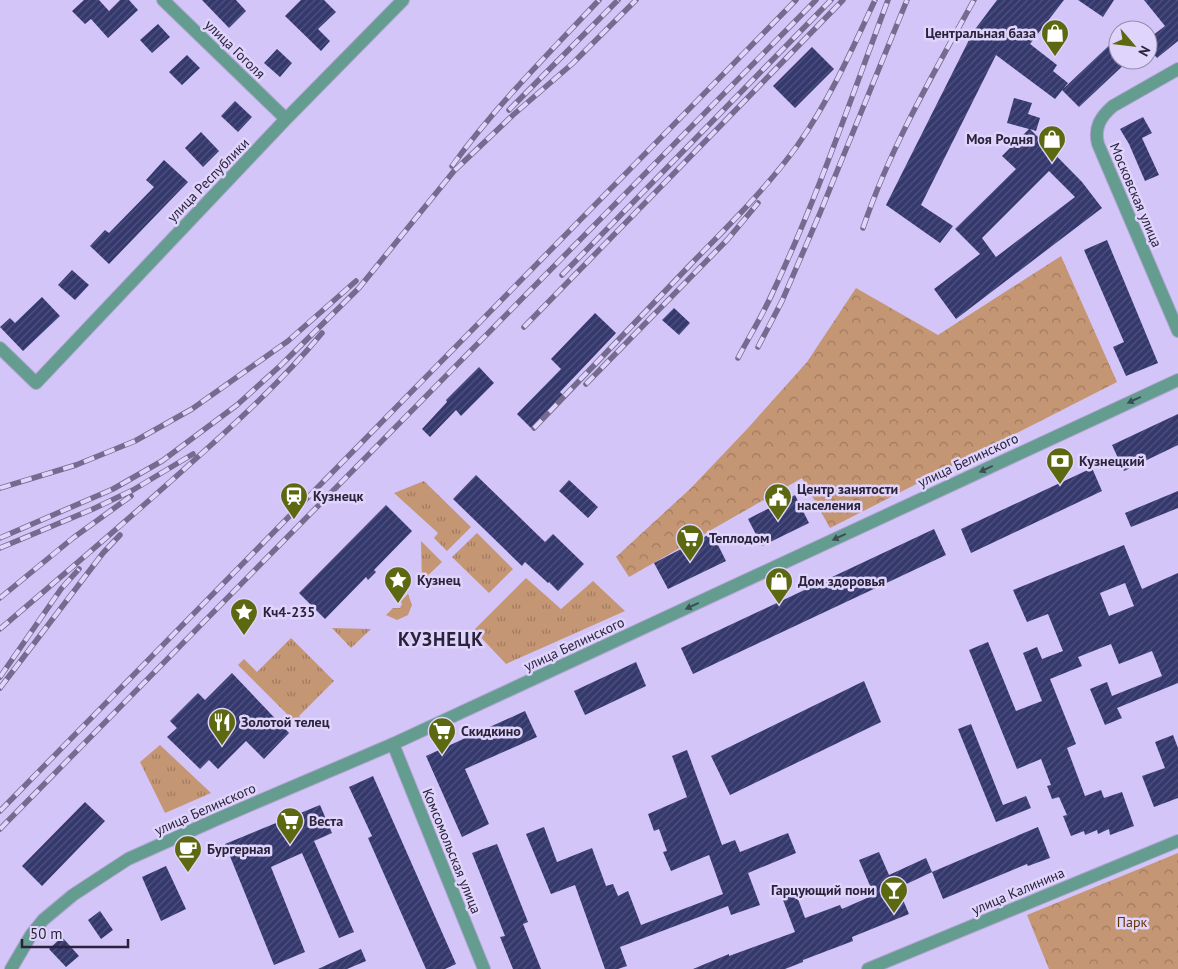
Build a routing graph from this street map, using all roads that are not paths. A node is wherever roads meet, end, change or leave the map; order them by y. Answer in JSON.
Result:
{"nodes":[{"id":1,"x":163,"y":0,"type":"edge"},
{"id":2,"x":403,"y":0,"type":"edge"},
{"id":3,"x":1178,"y":69,"type":"edge"},
{"id":4,"x":286,"y":120,"type":"junction"},
{"id":5,"x":1178,"y":331,"type":"edge"},
{"id":6,"x":0,"y":348,"type":"edge"},
{"id":7,"x":1178,"y":380,"type":"edge"},
{"id":8,"x":393,"y":744,"type":"junction"},
{"id":9,"x":1178,"y":841,"type":"edge"},
{"id":10,"x":10,"y":969,"type":"edge"},
{"id":11,"x":484,"y":969,"type":"edge"},
{"id":12,"x":868,"y":969,"type":"edge"}],
"edges":[{"from":1,"to":4,"type":"street","name":"улица Гоголя"},
{"from":2,"to":4,"type":"street","name":"улица Республики"},
{"from":3,"to":5,"type":"street","name":"Московская улица"},
{"from":4,"to":6,"type":"street","name":"улица Республики"},
{"from":7,"to":8,"type":"street","name":"улица Белинского","one_way":true},
{"from":8,"to":10,"type":"street","name":"улица Белинского"},
{"from":8,"to":11,"type":"street","name":"Комсомольская улица"},
{"from":9,"to":12,"type":"street","name":"улица Калинина"}]}
